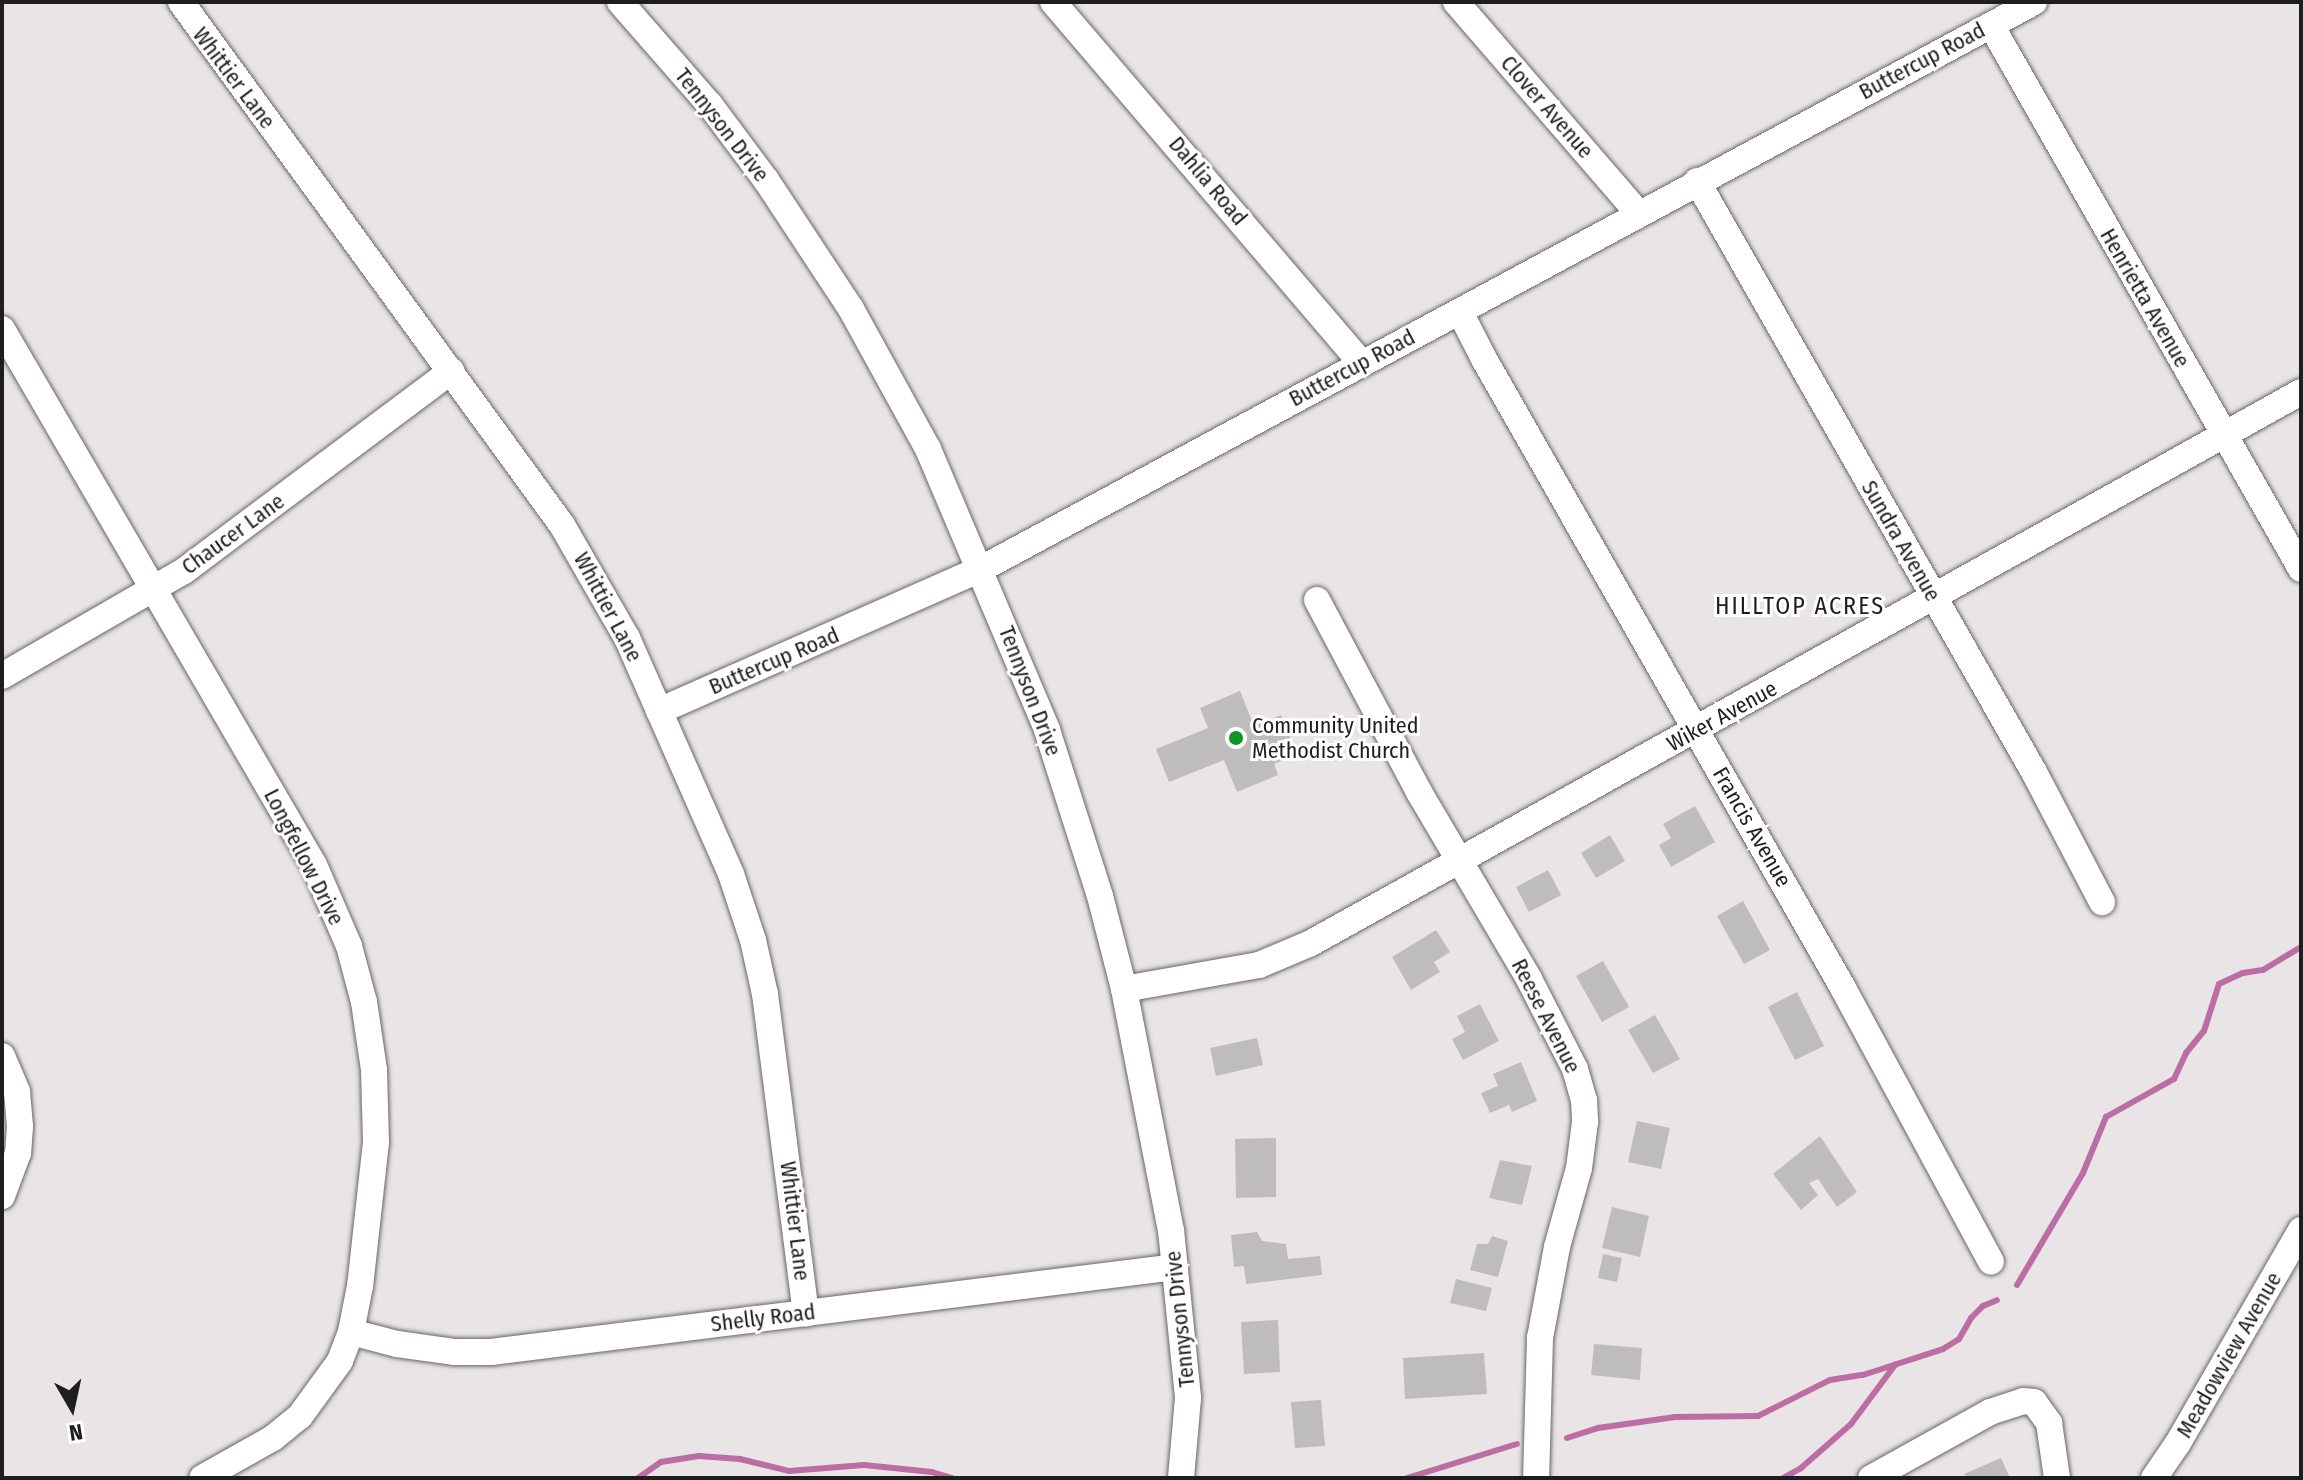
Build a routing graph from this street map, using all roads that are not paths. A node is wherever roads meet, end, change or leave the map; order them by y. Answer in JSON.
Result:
{"nodes":[{"id":1,"x":181,"y":2,"type":"edge"},
{"id":2,"x":620,"y":2,"type":"edge"},
{"id":3,"x":1053,"y":2,"type":"edge"},
{"id":4,"x":1456,"y":2,"type":"edge"},
{"id":5,"x":2034,"y":2,"type":"edge"},
{"id":6,"x":1991,"y":25,"type":"junction"},
{"id":7,"x":1697,"y":181,"type":"junction"},
{"id":8,"x":1638,"y":213,"type":"junction"},
{"id":9,"x":1460,"y":312,"type":"junction"},
{"id":10,"x":2,"y":329,"type":"edge"},
{"id":11,"x":1361,"y":362,"type":"junction"},
{"id":12,"x":451,"y":371,"type":"junction"},
{"id":13,"x":2301,"y":392,"type":"edge"},
{"id":14,"x":2224,"y":434,"type":"junction"},
{"id":15,"x":981,"y":569,"type":"junction"},
{"id":16,"x":2301,"y":569,"type":"edge"},
{"id":17,"x":154,"y":589,"type":"junction"},
{"id":18,"x":1932,"y":596,"type":"junction"},
{"id":19,"x":1317,"y":600,"type":"dead end"},
{"id":20,"x":2,"y":676,"type":"edge"},
{"id":21,"x":659,"y":711,"type":"junction"},
{"id":22,"x":1698,"y":730,"type":"junction"},
{"id":23,"x":1458,"y":861,"type":"junction"},
{"id":24,"x":2102,"y":902,"type":"dead end"},
{"id":25,"x":1124,"y":989,"type":"junction"},
{"id":26,"x":2,"y":1056,"type":"edge"},
{"id":27,"x":2,"y":1196,"type":"edge"},
{"id":28,"x":2301,"y":1230,"type":"edge"},
{"id":29,"x":1991,"y":1262,"type":"dead end"},
{"id":30,"x":1175,"y":1267,"type":"junction"},
{"id":31,"x":806,"y":1313,"type":"junction"},
{"id":32,"x":351,"y":1332,"type":"junction"},
{"id":33,"x":202,"y":1478,"type":"edge"},
{"id":34,"x":1181,"y":1478,"type":"edge"},
{"id":35,"x":1536,"y":1478,"type":"edge"},
{"id":36,"x":1871,"y":1478,"type":"edge"},
{"id":37,"x":2057,"y":1478,"type":"edge"},
{"id":38,"x":2154,"y":1478,"type":"edge"}],
"edges":[{"from":1,"to":12,"type":"street","name":"Whittier Lane"},
{"from":2,"to":15,"type":"street","name":"Tennyson Drive"},
{"from":3,"to":11,"type":"street","name":"Dahlia Road"},
{"from":4,"to":8,"type":"street","name":"Clover Avenue"},
{"from":5,"to":6,"type":"street","name":"Buttercup Road"},
{"from":6,"to":7,"type":"street","name":"Buttercup Road"},
{"from":6,"to":14,"type":"street","name":"Henrietta Avenue"},
{"from":7,"to":8,"type":"street","name":"Buttercup Road"},
{"from":7,"to":18,"type":"street","name":"Sundra Avenue"},
{"from":8,"to":9,"type":"street","name":"Buttercup Road"},
{"from":9,"to":11,"type":"street","name":"Buttercup Road"},
{"from":9,"to":22,"type":"street","name":"Francis Avenue"},
{"from":10,"to":17,"type":"street","name":"Longfellow Drive"},
{"from":11,"to":15,"type":"street","name":"Buttercup Road"},
{"from":12,"to":17,"type":"street","name":"Chaucer Lane"},
{"from":12,"to":21,"type":"street","name":"Whittier Lane"},
{"from":13,"to":14,"type":"street","name":"Wiker Avenue"},
{"from":14,"to":16,"type":"street","name":"Henrietta Avenue"},
{"from":14,"to":18,"type":"street","name":"Wiker Avenue"},
{"from":15,"to":21,"type":"street","name":"Buttercup Road"},
{"from":15,"to":25,"type":"street","name":"Tennyson Drive"},
{"from":17,"to":20,"type":"street","name":"Chaucer Lane"},
{"from":17,"to":32,"type":"street","name":"Longfellow Drive"},
{"from":18,"to":22,"type":"street","name":"Wiker Avenue"},
{"from":18,"to":24,"type":"street","name":"Sundra Avenue"},
{"from":19,"to":23,"type":"street","name":"Reese Avenue"},
{"from":21,"to":31,"type":"street","name":"Whittier Lane"},
{"from":22,"to":23,"type":"street","name":"Wiker Avenue"},
{"from":22,"to":29,"type":"street","name":"Francis Avenue"},
{"from":23,"to":25,"type":"street","name":"Wiker Avenue"},
{"from":23,"to":35,"type":"street","name":"Reese Avenue"},
{"from":25,"to":30,"type":"street","name":"Tennyson Drive"},
{"from":26,"to":27,"type":"street"},
{"from":28,"to":38,"type":"street","name":"Meadowview Avenue"},
{"from":30,"to":31,"type":"street","name":"Shelly Road"},
{"from":30,"to":34,"type":"street","name":"Tennyson Drive"},
{"from":31,"to":32,"type":"street","name":"Shelly Road"},
{"from":32,"to":33,"type":"street","name":"Longfellow Drive"},
{"from":36,"to":37,"type":"street"}]}
